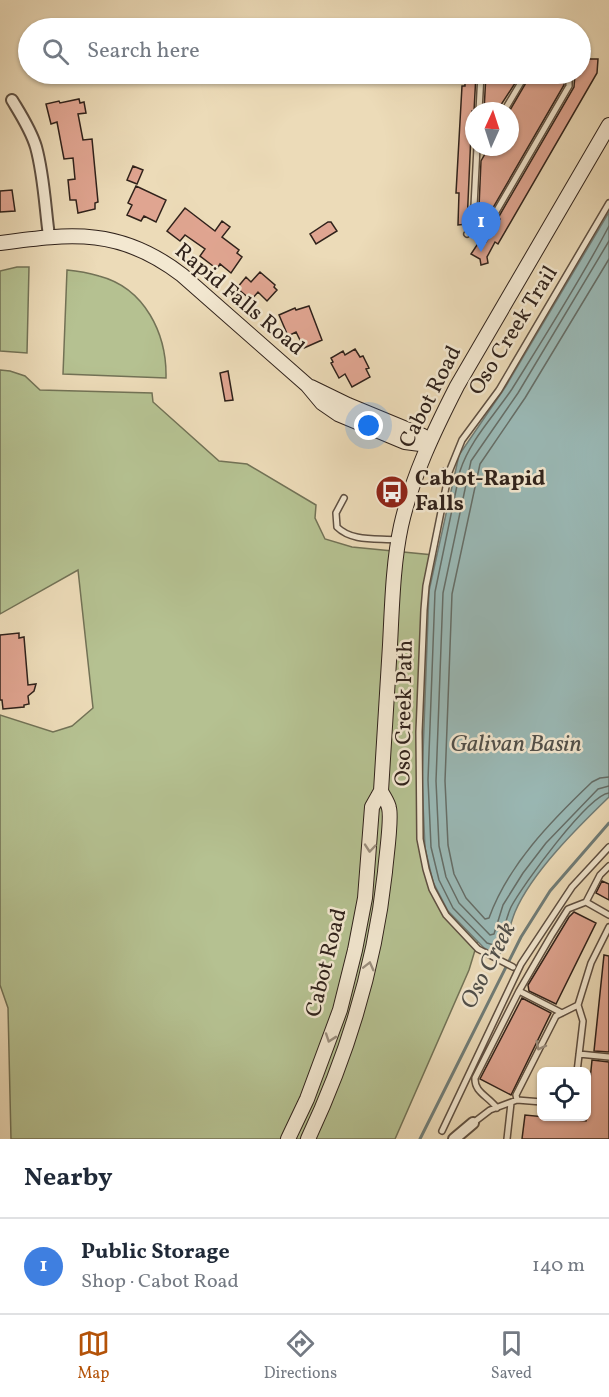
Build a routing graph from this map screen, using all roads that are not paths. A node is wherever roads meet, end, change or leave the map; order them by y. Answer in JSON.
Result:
{"nodes":[{"id":1,"x":480,"y":84,"type":"edge"},
{"id":2,"x":520,"y":84,"type":"edge"},
{"id":3,"x":569,"y":84,"type":"edge"},
{"id":4,"x":12,"y":100,"type":"dead end"},
{"id":5,"x":479,"y":102,"type":"edge"},
{"id":6,"x":509,"y":102,"type":"edge"},
{"id":7,"x":609,"y":125,"type":"edge"},
{"id":8,"x":476,"y":157,"type":"edge"},
{"id":9,"x":609,"y":203,"type":"edge"},
{"id":10,"x":473,"y":226,"type":"junction"},
{"id":11,"x":467,"y":234,"type":"dead end"},
{"id":12,"x":49,"y":236,"type":"junction"},
{"id":13,"x":0,"y":243,"type":"edge"},
{"id":14,"x":428,"y":445,"type":"junction"},
{"id":15,"x":447,"y":471,"type":"joint"},
{"id":16,"x":344,"y":498,"type":"dead end"},
{"id":17,"x":399,"y":540,"type":"junction"},
{"id":18,"x":381,"y":791,"type":"junction"},
{"id":19,"x":609,"y":847,"type":"edge"},
{"id":20,"x":609,"y":866,"type":"edge"},
{"id":21,"x":586,"y":902,"type":"junction"},
{"id":22,"x":609,"y":915,"type":"edge"},
{"id":23,"x":609,"y":927,"type":"edge"},
{"id":24,"x":515,"y":969,"type":"junction"},
{"id":25,"x":519,"y":991,"type":"junction"},
{"id":26,"x":578,"y":1005,"type":"junction"},
{"id":27,"x":562,"y":1013,"type":"junction"},
{"id":28,"x":579,"y":1054,"type":"junction"},
{"id":29,"x":609,"y":1057,"type":"edge"},
{"id":30,"x":577,"y":1067,"type":"edge"},
{"id":31,"x":517,"y":1100,"type":"junction"},
{"id":32,"x":537,"y":1102,"type":"edge"},
{"id":33,"x":511,"y":1103,"type":"junction"},
{"id":34,"x":497,"y":1108,"type":"junction"},
{"id":35,"x":473,"y":1123,"type":"joint"},
{"id":36,"x":442,"y":1131,"type":"dead end"},
{"id":37,"x":288,"y":1139,"type":"edge"},
{"id":38,"x":308,"y":1139,"type":"edge"},
{"id":39,"x":454,"y":1139,"type":"edge"},
{"id":40,"x":507,"y":1139,"type":"edge"}],
"edges":[{"from":1,"to":5,"type":"lane"},
{"from":2,"to":6,"type":"lane"},
{"from":3,"to":10,"type":"lane"},
{"from":4,"to":12,"type":"street"},
{"from":7,"to":14,"type":"main road","name":"Cabot Road"},
{"from":8,"to":10,"type":"lane"},
{"from":9,"to":15,"type":"lane","name":"Oso Creek Trail"},
{"from":10,"to":11,"type":"lane"},
{"from":12,"to":13,"type":"main road","name":"Rapid Falls Road"},
{"from":12,"to":14,"type":"main road","name":"Rapid Falls Road"},
{"from":14,"to":17,"type":"main road","name":"Cabot Road"},
{"from":15,"to":24,"type":"lane","name":"Oso Creek Path"},
{"from":16,"to":17,"type":"lane"},
{"from":17,"to":18,"type":"main road","name":"Cabot Road"},
{"from":18,"to":37,"type":"main road","name":"Cabot Road","one_way":true},
{"from":38,"to":18,"type":"main road","name":"Cabot Road","one_way":true},
{"from":19,"to":24,"type":"lane"},
{"from":20,"to":21,"type":"lane"},
{"from":21,"to":22,"type":"lane"},
{"from":21,"to":25,"type":"lane"},
{"from":23,"to":26,"type":"lane"},
{"from":24,"to":36,"type":"lane"},
{"from":25,"to":27,"type":"lane"},
{"from":25,"to":34,"type":"lane"},
{"from":26,"to":27,"type":"lane"},
{"from":26,"to":28,"type":"lane"},
{"from":27,"to":31,"type":"lane","one_way":true},
{"from":28,"to":29,"type":"lane"},
{"from":28,"to":30,"type":"lane"},
{"from":31,"to":32,"type":"lane"},
{"from":31,"to":33,"type":"lane"},
{"from":33,"to":34,"type":"lane"},
{"from":33,"to":40,"type":"lane"},
{"from":34,"to":35,"type":"lane"},
{"from":35,"to":39,"type":"street"}]}
